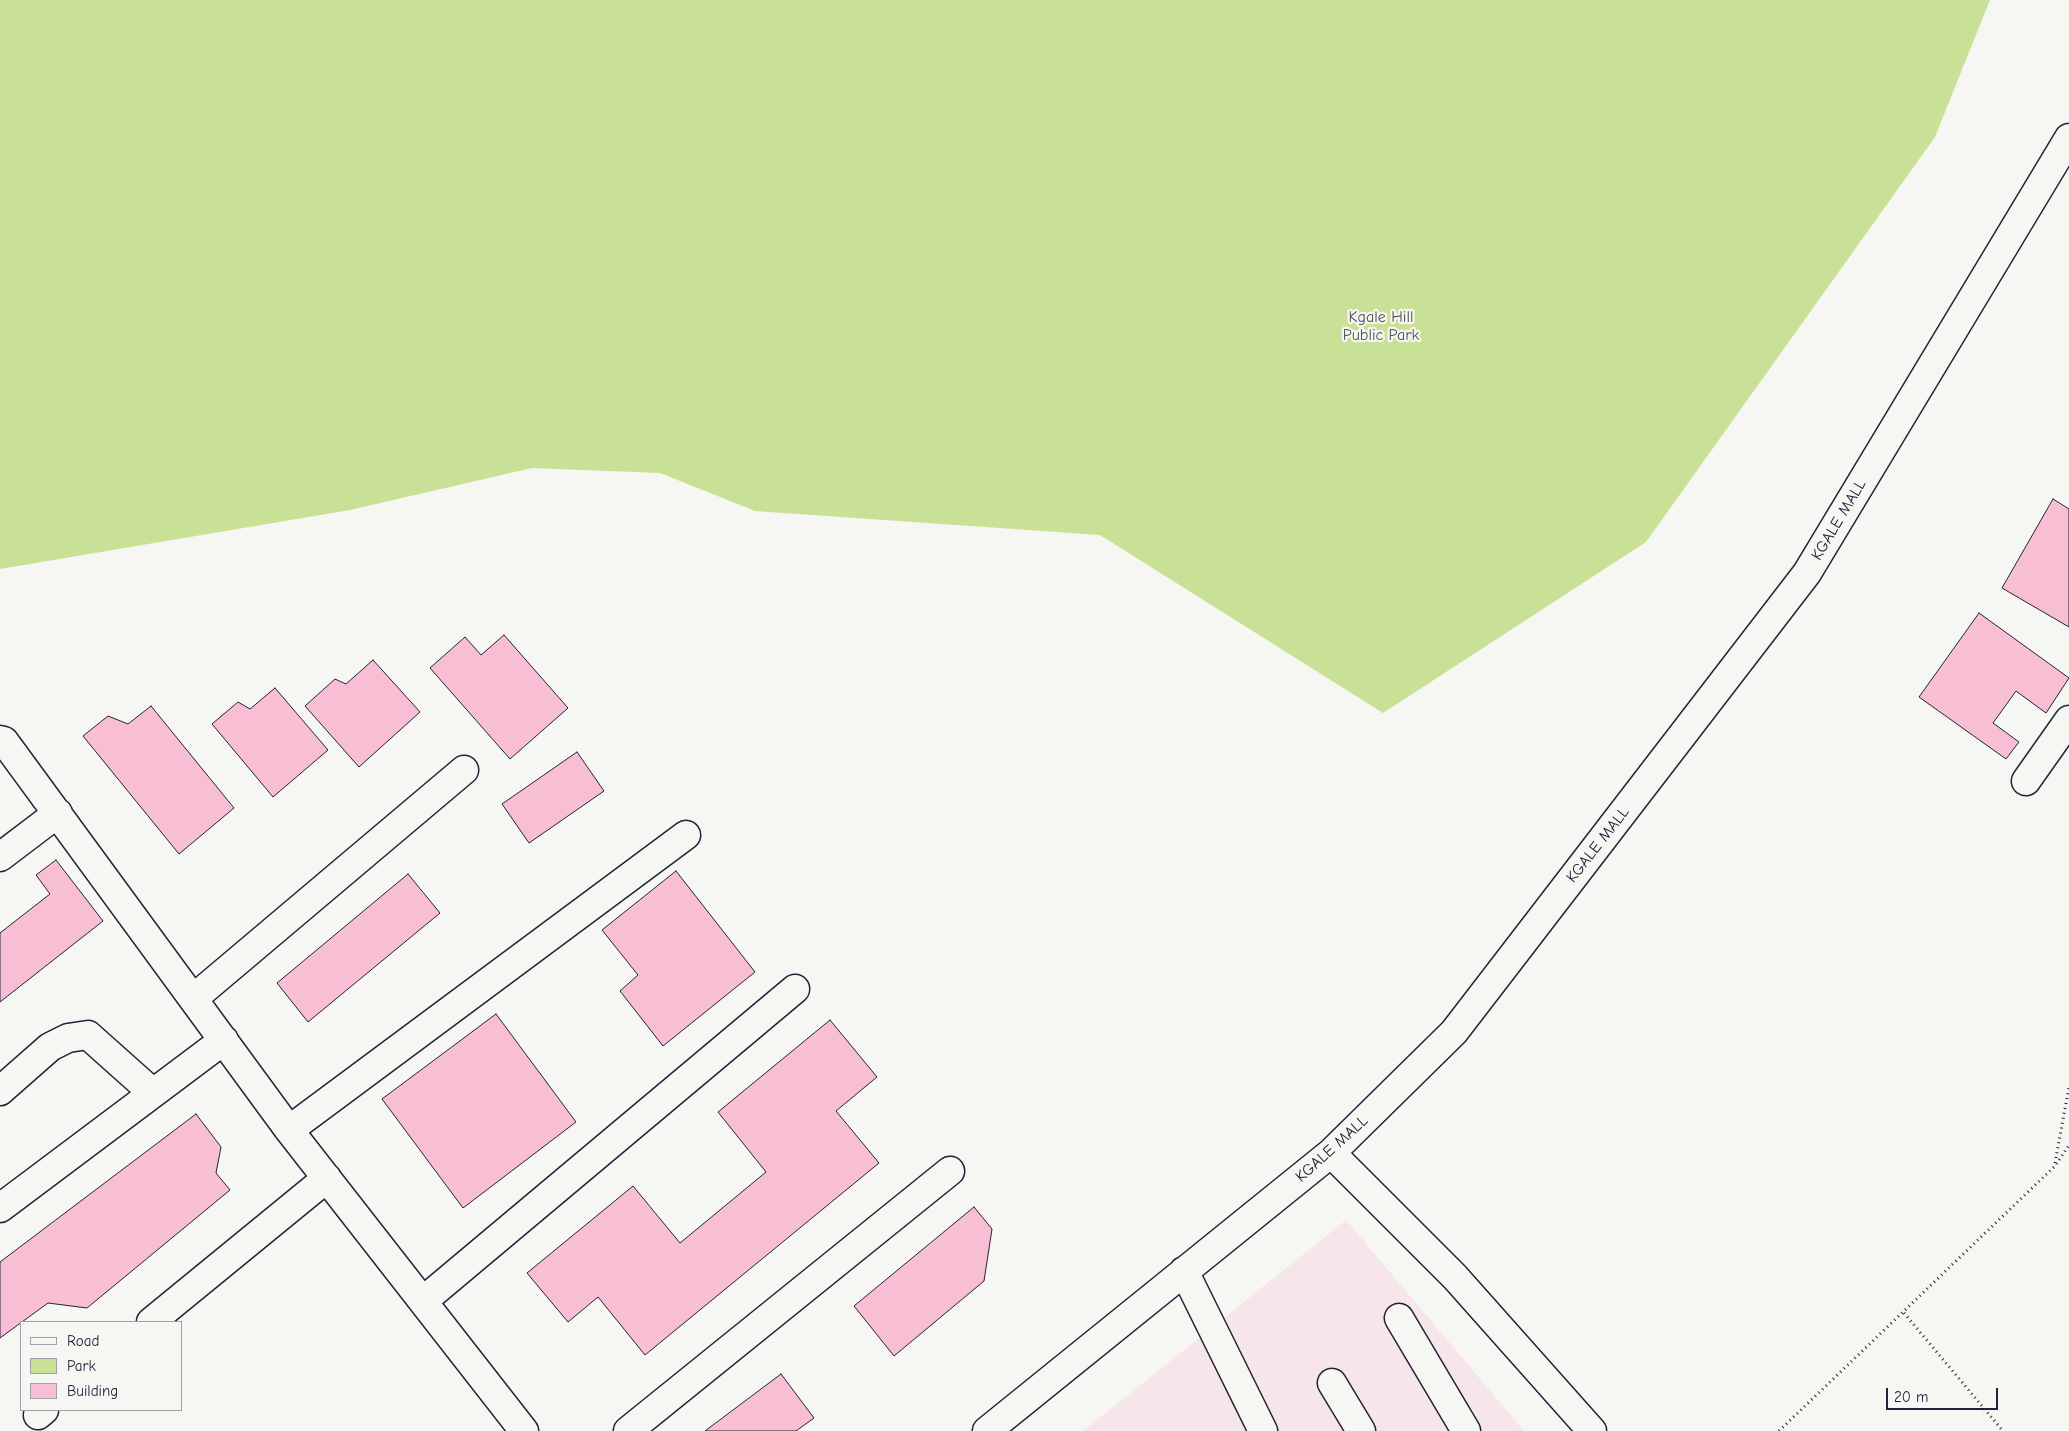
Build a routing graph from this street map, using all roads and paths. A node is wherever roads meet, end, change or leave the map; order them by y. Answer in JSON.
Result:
{"nodes":[{"id":1,"x":2069,"y":138,"type":"edge"},
{"id":2,"x":2069,"y":720,"type":"edge"},
{"id":3,"x":1,"y":741,"type":"edge"},
{"id":4,"x":464,"y":770,"type":"dead end"},
{"id":5,"x":2026,"y":781,"type":"dead end"},
{"id":6,"x":58,"y":813,"type":"junction"},
{"id":7,"x":686,"y":835,"type":"dead end"},
{"id":8,"x":0,"y":857,"type":"edge"},
{"id":9,"x":795,"y":989,"type":"dead end"},
{"id":10,"x":194,"y":998,"type":"junction"},
{"id":11,"x":224,"y":1040,"type":"junction"},
{"id":12,"x":2069,"y":1087,"type":"edge"},
{"id":13,"x":0,"y":1091,"type":"edge"},
{"id":14,"x":153,"y":1093,"type":"junction"},
{"id":15,"x":289,"y":1130,"type":"junction"},
{"id":16,"x":2069,"y":1145,"type":"edge"},
{"id":17,"x":1332,"y":1153,"type":"junction"},
{"id":18,"x":2055,"y":1166,"type":"junction"},
{"id":19,"x":950,"y":1171,"type":"dead end"},
{"id":20,"x":327,"y":1178,"type":"junction"},
{"id":21,"x":0,"y":1208,"type":"edge"},
{"id":22,"x":1184,"y":1271,"type":"junction"},
{"id":23,"x":423,"y":1301,"type":"junction"},
{"id":24,"x":1904,"y":1313,"type":"junction"},
{"id":25,"x":1399,"y":1318,"type":"dead end"},
{"id":26,"x":152,"y":1321,"type":"edge"},
{"id":27,"x":1332,"y":1383,"type":"dead end"},
{"id":28,"x":524,"y":1431,"type":"edge"},
{"id":29,"x":628,"y":1431,"type":"edge"},
{"id":30,"x":987,"y":1431,"type":"edge"},
{"id":31,"x":1263,"y":1431,"type":"edge"},
{"id":32,"x":1362,"y":1431,"type":"edge"},
{"id":33,"x":1466,"y":1431,"type":"edge"},
{"id":34,"x":1592,"y":1431,"type":"edge"},
{"id":35,"x":1779,"y":1431,"type":"edge"},
{"id":36,"x":2002,"y":1431,"type":"edge"}],
"edges":[{"from":1,"to":17,"type":"street","name":"KGALE MALL"},
{"from":2,"to":5,"type":"street"},
{"from":3,"to":6,"type":"street"},
{"from":4,"to":10,"type":"street"},
{"from":6,"to":8,"type":"street"},
{"from":6,"to":10,"type":"street"},
{"from":7,"to":15,"type":"street"},
{"from":9,"to":23,"type":"street"},
{"from":10,"to":11,"type":"street"},
{"from":11,"to":14,"type":"street"},
{"from":11,"to":15,"type":"street"},
{"from":12,"to":18,"type":"path"},
{"from":13,"to":14,"type":"street"},
{"from":14,"to":21,"type":"street"},
{"from":15,"to":20,"type":"street"},
{"from":16,"to":18,"type":"path"},
{"from":17,"to":22,"type":"street","name":"KGALE MALL"},
{"from":17,"to":34,"type":"street"},
{"from":18,"to":24,"type":"path"},
{"from":19,"to":29,"type":"street"},
{"from":20,"to":23,"type":"street"},
{"from":20,"to":26,"type":"street"},
{"from":22,"to":30,"type":"street","name":"KGALE MALL"},
{"from":22,"to":31,"type":"street"},
{"from":23,"to":28,"type":"street"},
{"from":24,"to":35,"type":"path"},
{"from":24,"to":36,"type":"path"},
{"from":25,"to":33,"type":"street"},
{"from":27,"to":32,"type":"street"}]}
